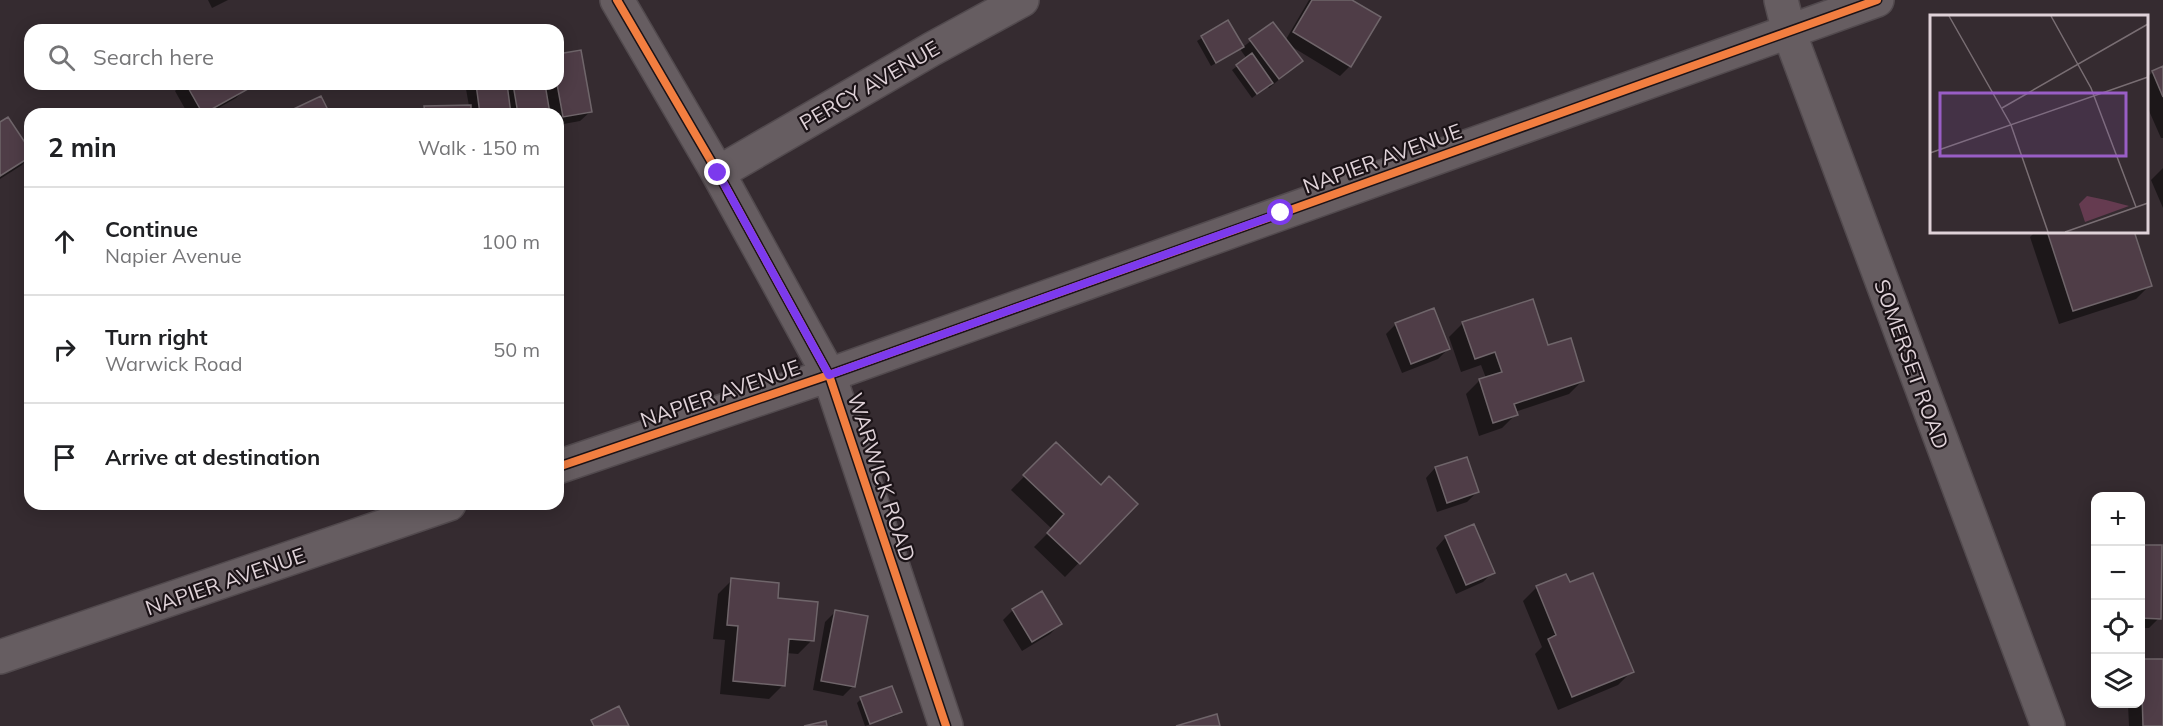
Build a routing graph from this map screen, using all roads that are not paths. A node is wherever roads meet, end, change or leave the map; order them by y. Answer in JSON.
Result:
{"nodes":[{"id":1,"x":617,"y":0,"type":"edge"},
{"id":2,"x":1022,"y":0,"type":"edge"},
{"id":3,"x":1781,"y":0,"type":"edge"},
{"id":4,"x":1877,"y":0,"type":"edge"},
{"id":5,"x":1789,"y":32,"type":"junction"},
{"id":6,"x":718,"y":173,"type":"junction"},
{"id":7,"x":829,"y":375,"type":"junction"},
{"id":8,"x":564,"y":465,"type":"edge"},
{"id":9,"x":431,"y":510,"type":"edge"},
{"id":10,"x":0,"y":657,"type":"edge"},
{"id":11,"x":946,"y":726,"type":"edge"},
{"id":12,"x":2048,"y":726,"type":"edge"}],
"edges":[{"from":1,"to":6,"type":"street","name":"WARWICK ROAD"},
{"from":2,"to":6,"type":"street","name":"PERCY AVENUE"},
{"from":3,"to":5,"type":"street","name":"SOMERSET ROAD"},
{"from":4,"to":5,"type":"street","name":"NAPIER AVENUE"},
{"from":5,"to":7,"type":"street","name":"NAPIER AVENUE"},
{"from":5,"to":12,"type":"street","name":"SOMERSET ROAD"},
{"from":6,"to":7,"type":"street","name":"WARWICK ROAD"},
{"from":7,"to":8,"type":"street","name":"NAPIER AVENUE"},
{"from":7,"to":11,"type":"street","name":"WARWICK ROAD"},
{"from":9,"to":10,"type":"street","name":"NAPIER AVENUE"}]}
